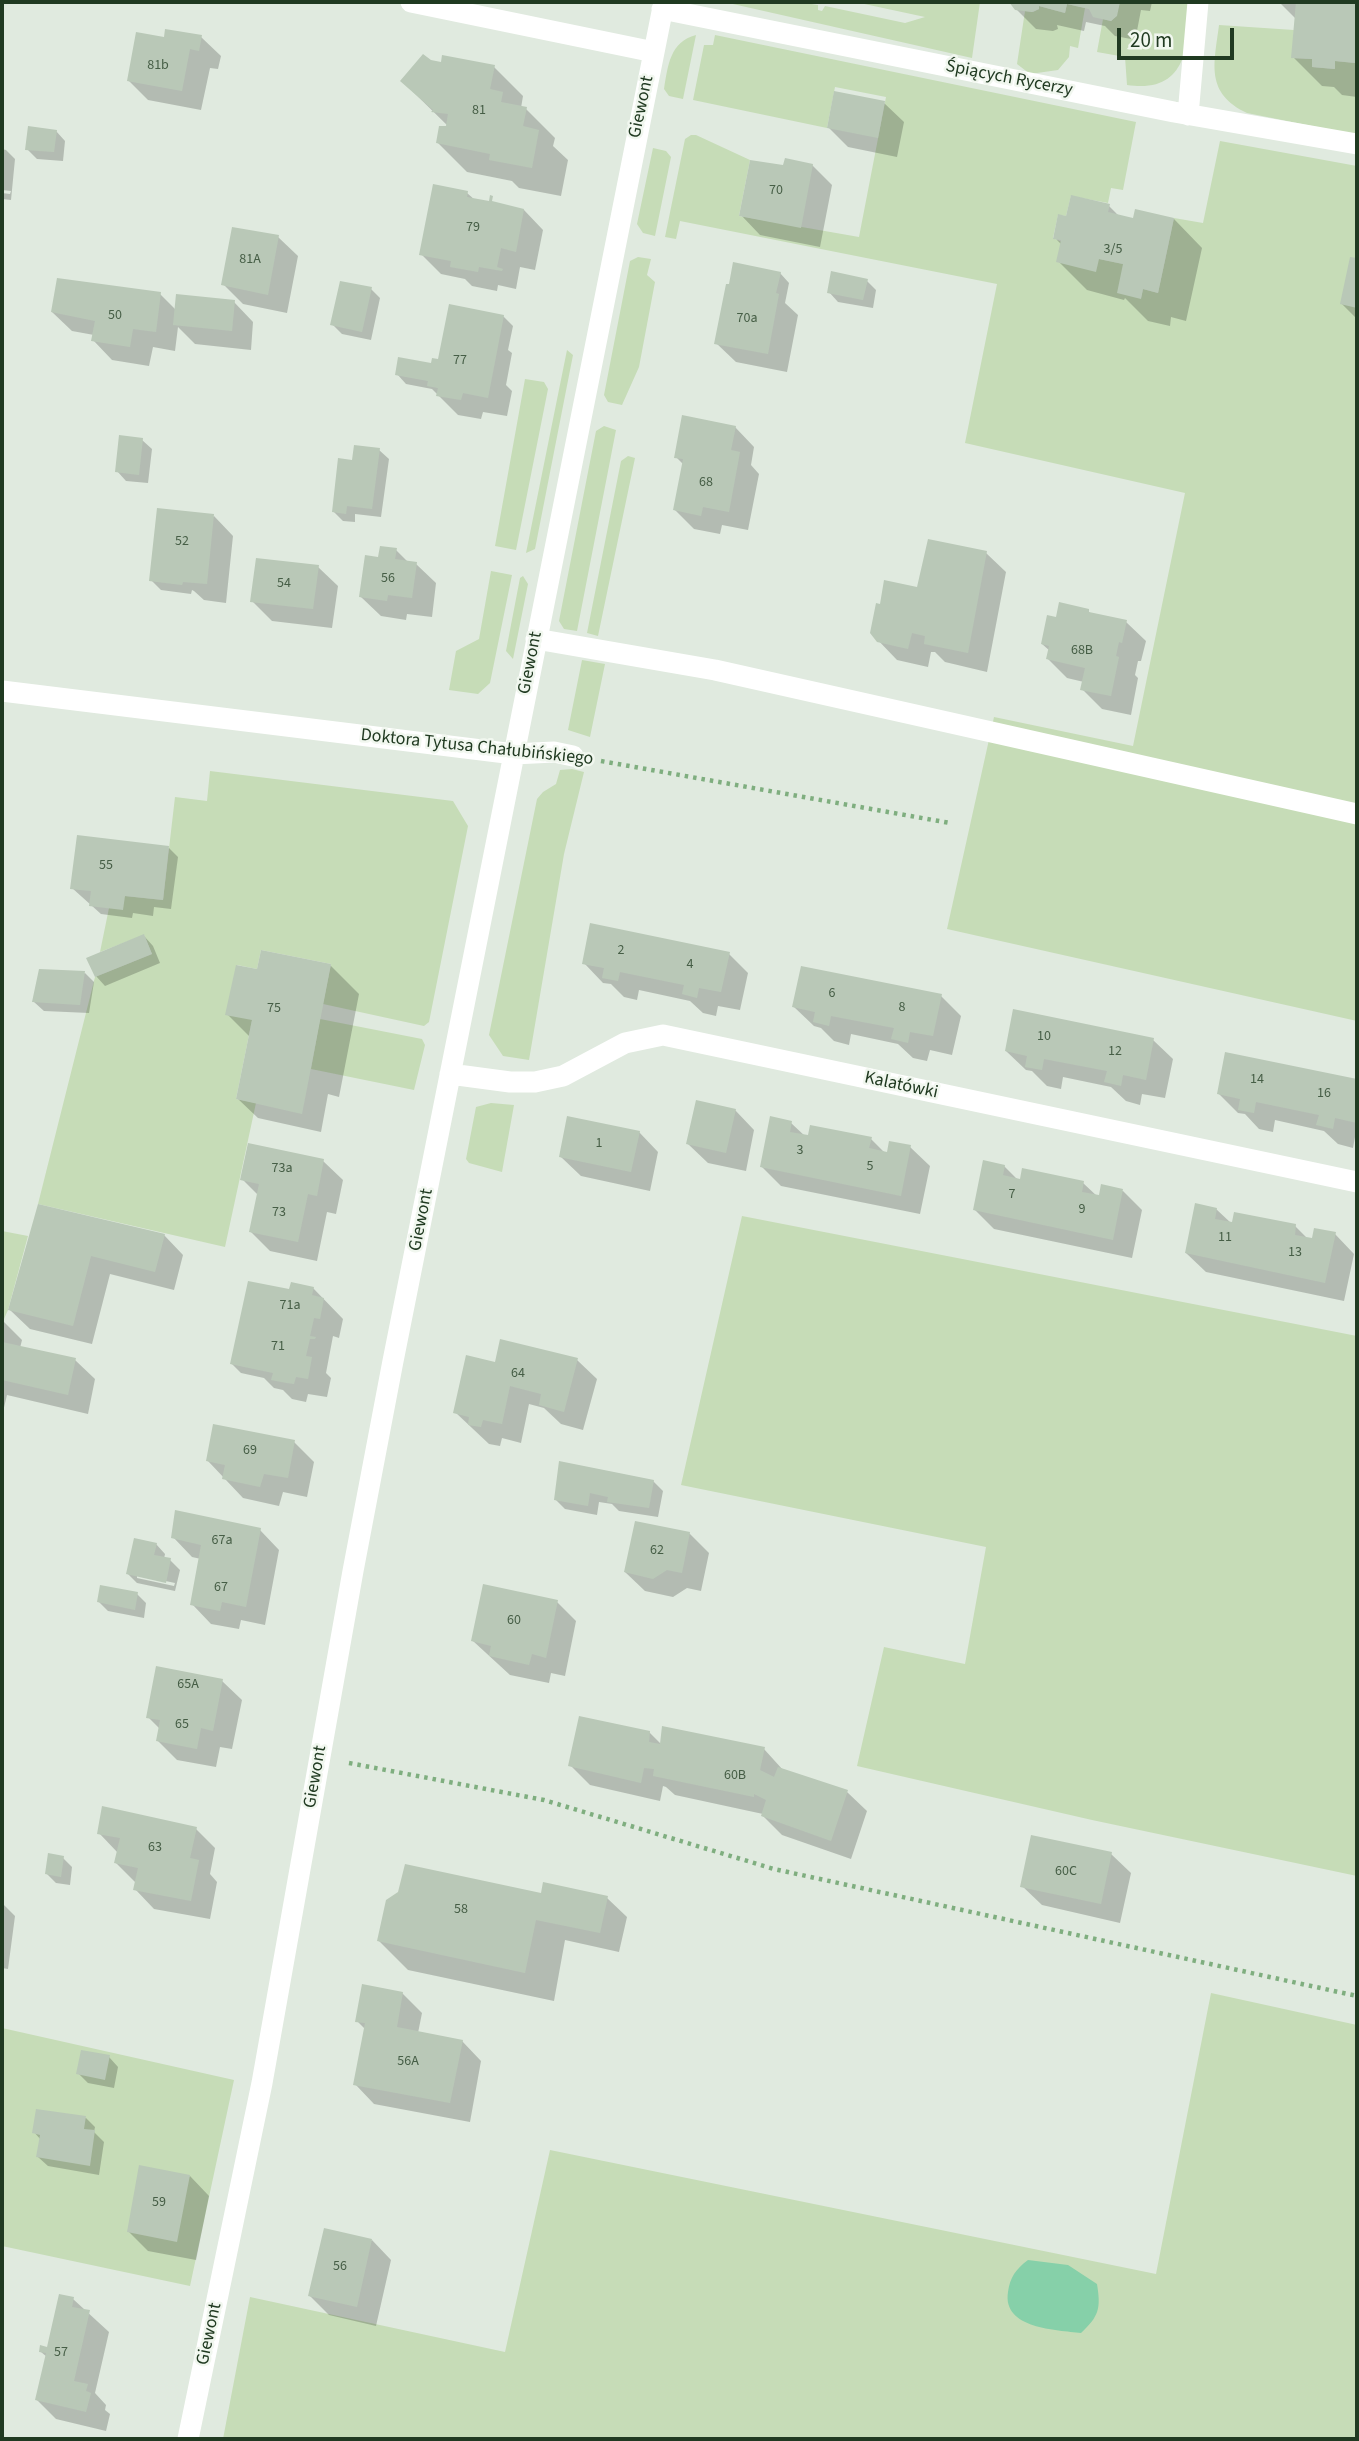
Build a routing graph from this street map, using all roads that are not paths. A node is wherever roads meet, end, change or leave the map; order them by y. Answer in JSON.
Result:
{"nodes":[{"id":1,"x":411,"y":2,"type":"edge"},
{"id":2,"x":1198,"y":2,"type":"edge"},
{"id":3,"x":663,"y":5,"type":"edge"},
{"id":4,"x":653,"y":52,"type":"junction"},
{"id":5,"x":1188,"y":115,"type":"junction"},
{"id":6,"x":1357,"y":144,"type":"edge"},
{"id":7,"x":536,"y":639,"type":"junction"},
{"id":8,"x":2,"y":691,"type":"edge"},
{"id":9,"x":514,"y":754,"type":"junction"},
{"id":10,"x":573,"y":756,"type":"road end"},
{"id":11,"x":1357,"y":814,"type":"edge"},
{"id":12,"x":450,"y":1074,"type":"junction"},
{"id":13,"x":1357,"y":1182,"type":"edge"},
{"id":14,"x":188,"y":2439,"type":"edge"}],
"edges":[{"from":1,"to":4,"type":"street"},
{"from":2,"to":5,"type":"street"},
{"from":3,"to":4,"type":"street","name":"Giewont"},
{"from":3,"to":5,"type":"street","name":"Śpiących Rycerzy"},
{"from":4,"to":7,"type":"street","name":"Giewont"},
{"from":5,"to":6,"type":"street","name":"Śpiących Rycerzy"},
{"from":7,"to":9,"type":"street","name":"Giewont"},
{"from":7,"to":11,"type":"street"},
{"from":8,"to":9,"type":"street","name":"Doktora Tytusa Chałubińskiego"},
{"from":9,"to":10,"type":"street","name":"Doktora Tytusa Chałubińskiego"},
{"from":9,"to":12,"type":"street","name":"Giewont"},
{"from":12,"to":13,"type":"street","name":"Kalatówki"},
{"from":12,"to":14,"type":"street","name":"Giewont"}]}
